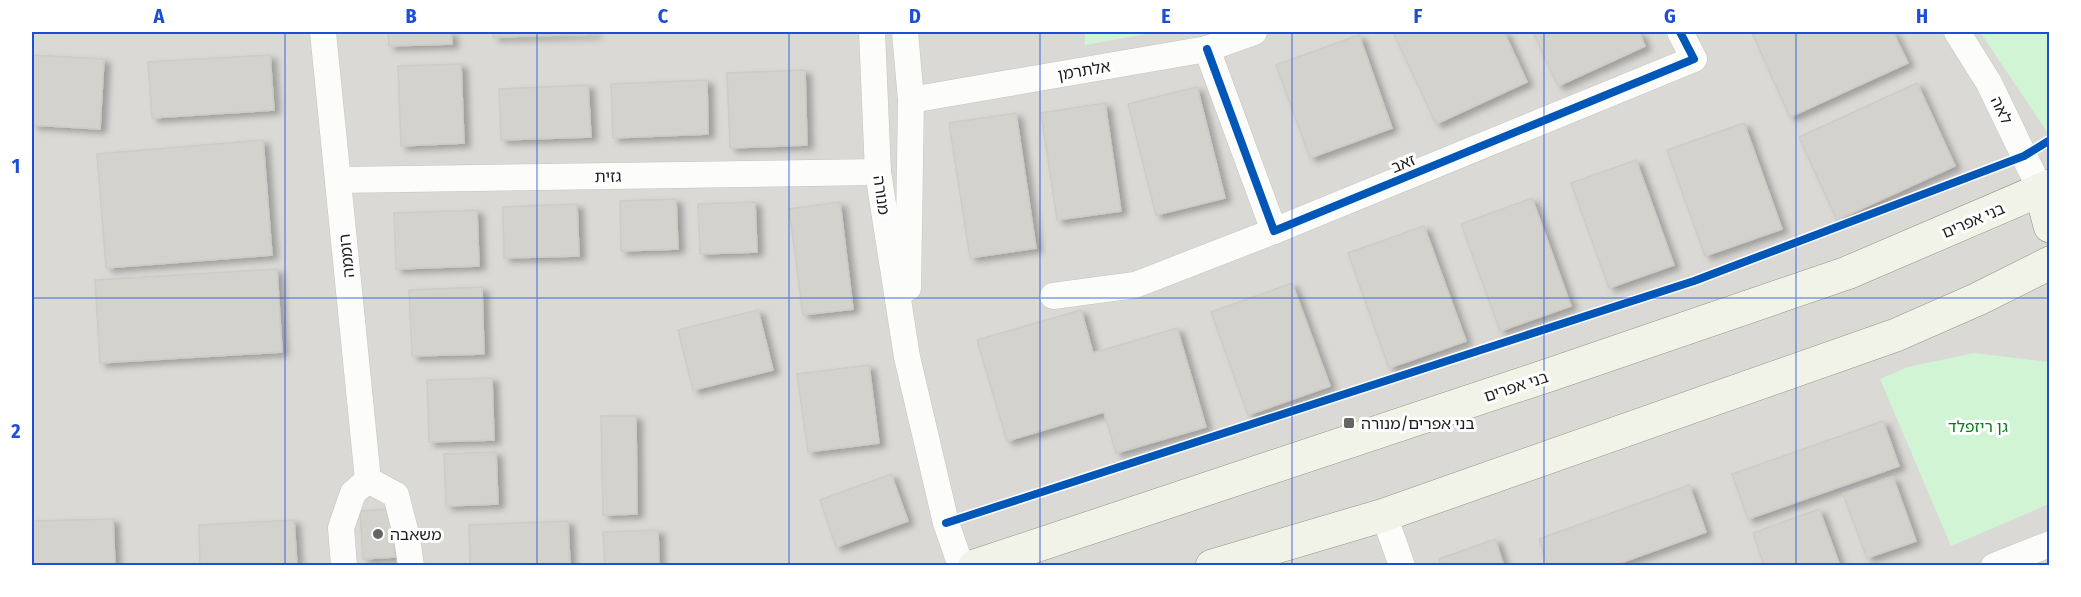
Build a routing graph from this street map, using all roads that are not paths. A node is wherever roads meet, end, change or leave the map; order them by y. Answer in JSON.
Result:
{"nodes":[{"id":1,"x":323,"y":32,"type":"edge"},
{"id":2,"x":872,"y":32,"type":"edge"},
{"id":3,"x":905,"y":32,"type":"edge"},
{"id":4,"x":1254,"y":32,"type":"edge"},
{"id":5,"x":1680,"y":32,"type":"edge"},
{"id":6,"x":1957,"y":32,"type":"edge"},
{"id":7,"x":1207,"y":49,"type":"junction"},
{"id":8,"x":911,"y":100,"type":"junction"},
{"id":9,"x":878,"y":172,"type":"junction"},
{"id":10,"x":339,"y":180,"type":"junction"},
{"id":11,"x":2047,"y":192,"type":"edge"},
{"id":12,"x":2049,"y":226,"type":"edge"},
{"id":13,"x":1274,"y":231,"type":"junction"},
{"id":14,"x":2049,"y":263,"type":"edge"},
{"id":15,"x":1053,"y":296,"type":"dead end"},
{"id":16,"x":907,"y":357,"type":"junction"},
{"id":17,"x":368,"y":480,"type":"junction"},
{"id":18,"x":1384,"y":515,"type":"junction"},
{"id":19,"x":2049,"y":544,"type":"edge"},
{"id":20,"x":344,"y":566,"type":"edge"},
{"id":21,"x":411,"y":566,"type":"edge"},
{"id":22,"x":961,"y":566,"type":"edge"},
{"id":23,"x":975,"y":566,"type":"edge"},
{"id":24,"x":1212,"y":566,"type":"edge"},
{"id":25,"x":1402,"y":566,"type":"edge"},
{"id":26,"x":1994,"y":566,"type":"edge"}],
"edges":[{"from":1,"to":10,"type":"street","name":"רוממה"},
{"from":2,"to":9,"type":"street","name":"מנורה"},
{"from":3,"to":8,"type":"street","name":"מנורה"},
{"from":4,"to":7,"type":"street","name":"אלתרמן"},
{"from":5,"to":13,"type":"street","name":"זאב"},
{"from":6,"to":11,"type":"street","name":"לאה"},
{"from":7,"to":8,"type":"street","name":"אלתרמן"},
{"from":7,"to":13,"type":"street"},
{"from":8,"to":16,"type":"street","name":"מנורה"},
{"from":9,"to":10,"type":"street","name":"גזית"},
{"from":9,"to":16,"type":"street","name":"מנורה"},
{"from":10,"to":17,"type":"street","name":"רוממה"},
{"from":11,"to":12,"type":"main road"},
{"from":11,"to":23,"type":"main road","name":"בני אפרים"},
{"from":13,"to":15,"type":"street","name":"זאב"},
{"from":14,"to":18,"type":"main road"},
{"from":16,"to":22,"type":"street","name":"מנורה"},
{"from":17,"to":20,"type":"street"},
{"from":17,"to":21,"type":"street"},
{"from":18,"to":24,"type":"main road"},
{"from":18,"to":25,"type":"street"},
{"from":19,"to":26,"type":"street"}]}
